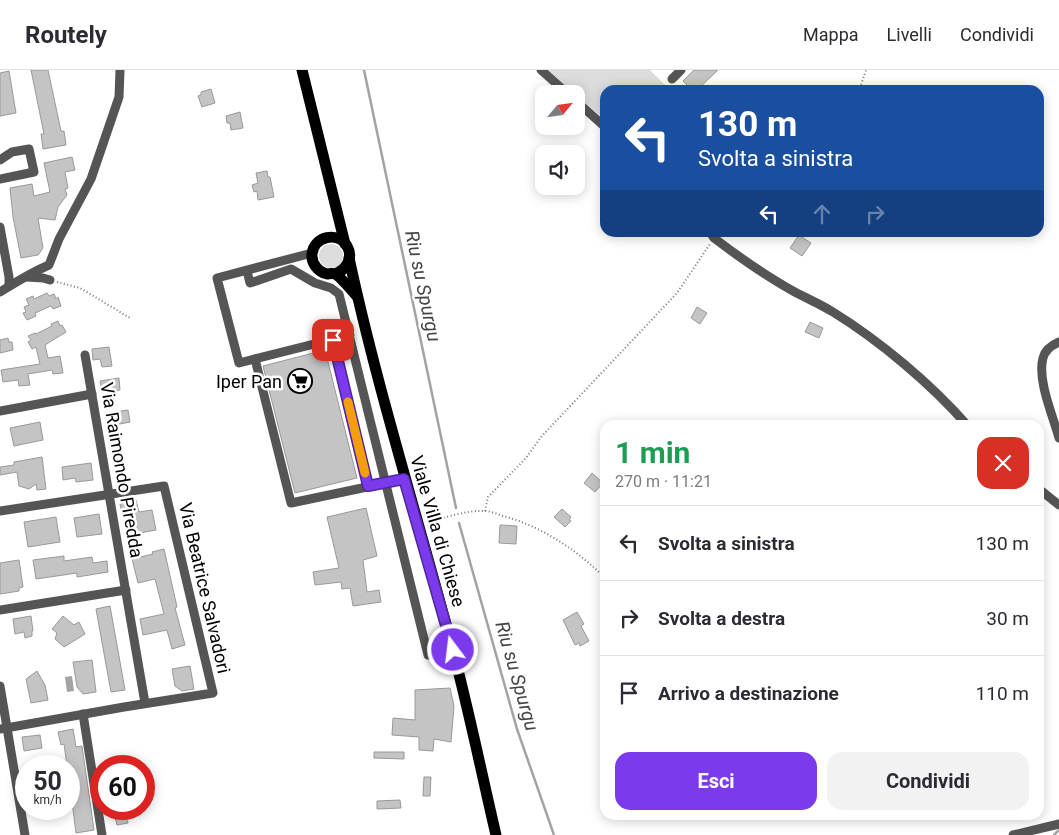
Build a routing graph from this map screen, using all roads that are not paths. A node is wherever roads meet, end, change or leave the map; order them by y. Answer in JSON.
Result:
{"nodes":[{"id":1,"x":120,"y":70,"type":"edge"},
{"id":2,"x":302,"y":70,"type":"edge"},
{"id":3,"x":541,"y":70,"type":"edge"},
{"id":4,"x":681,"y":70,"type":"edge"},
{"id":5,"x":672,"y":79,"type":"dead end"},
{"id":6,"x":558,"y":85,"type":"edge"},
{"id":7,"x":585,"y":109,"type":"edge"},
{"id":8,"x":600,"y":123,"type":"edge"},
{"id":9,"x":0,"y":160,"type":"edge"},
{"id":10,"x":0,"y":179,"type":"edge"},
{"id":11,"x":338,"y":217,"type":"junction"},
{"id":12,"x":0,"y":227,"type":"edge"},
{"id":13,"x":329,"y":237,"type":"junction"},
{"id":14,"x":714,"y":237,"type":"edge"},
{"id":15,"x":345,"y":244,"type":"junction"},
{"id":16,"x":312,"y":253,"type":"junction"},
{"id":17,"x":349,"y":258,"type":"junction"},
{"id":18,"x":270,"y":265,"type":"junction"},
{"id":19,"x":247,"y":271,"type":"junction"},
{"id":20,"x":334,"y":274,"type":"junction"},
{"id":21,"x":272,"y":275,"type":"junction"},
{"id":22,"x":27,"y":277,"type":"junction"},
{"id":23,"x":50,"y":280,"type":"road end"},
{"id":24,"x":9,"y":286,"type":"junction"},
{"id":25,"x":0,"y":292,"type":"edge"},
{"id":26,"x":357,"y":296,"type":"junction"},
{"id":27,"x":350,"y":335,"type":"junction"},
{"id":28,"x":333,"y":340,"type":"junction"},
{"id":29,"x":1059,"y":342,"type":"edge"},
{"id":30,"x":85,"y":355,"type":"dead end"},
{"id":31,"x":255,"y":359,"type":"junction"},
{"id":32,"x":92,"y":394,"type":"junction"},
{"id":33,"x":0,"y":411,"type":"edge"},
{"id":34,"x":963,"y":420,"type":"edge"},
{"id":35,"x":1059,"y":438,"type":"edge"},
{"id":36,"x":404,"y":479,"type":"junction"},
{"id":37,"x":385,"y":482,"type":"junction"},
{"id":38,"x":368,"y":486,"type":"junction"},
{"id":39,"x":1044,"y":493,"type":"edge"},
{"id":40,"x":110,"y":495,"type":"junction"},
{"id":41,"x":1059,"y":505,"type":"edge"},
{"id":42,"x":0,"y":511,"type":"edge"},
{"id":43,"x":126,"y":590,"type":"junction"},
{"id":44,"x":0,"y":610,"type":"edge"},
{"id":45,"x":453,"y":650,"type":"junction"},
{"id":46,"x":0,"y":686,"type":"edge"},
{"id":47,"x":145,"y":703,"type":"junction"},
{"id":48,"x":83,"y":714,"type":"junction"},
{"id":49,"x":4,"y":728,"type":"edge"},
{"id":50,"x":1059,"y":824,"type":"edge"},
{"id":51,"x":25,"y":835,"type":"edge"},
{"id":52,"x":102,"y":835,"type":"edge"},
{"id":53,"x":496,"y":835,"type":"edge"},
{"id":54,"x":1013,"y":835,"type":"edge"}],
"edges":[{"from":1,"to":22,"type":"street"},
{"from":2,"to":11,"type":"main road"},
{"from":3,"to":6,"type":"street"},
{"from":4,"to":5,"type":"street"},
{"from":7,"to":8,"type":"street"},
{"from":9,"to":10,"type":"street"},
{"from":11,"to":13,"type":"main road"},
{"from":11,"to":15,"type":"main road"},
{"from":12,"to":24,"type":"street"},
{"from":13,"to":15,"type":"main road"},
{"from":13,"to":16,"type":"main road"},
{"from":14,"to":34,"type":"street"},
{"from":15,"to":17,"type":"main road"},
{"from":16,"to":18,"type":"street"},
{"from":16,"to":20,"type":"main road"},
{"from":17,"to":20,"type":"main road"},
{"from":17,"to":26,"type":"main road","name":"Viale Villa di Chiese"},
{"from":18,"to":19,"type":"street"},
{"from":18,"to":21,"type":"street"},
{"from":19,"to":21,"type":"street"},
{"from":19,"to":31,"type":"street"},
{"from":20,"to":26,"type":"main road"},
{"from":21,"to":27,"type":"street"},
{"from":22,"to":23,"type":"street"},
{"from":22,"to":24,"type":"street"},
{"from":24,"to":25,"type":"street"},
{"from":26,"to":36,"type":"main road","name":"Viale Villa di Chiese"},
{"from":27,"to":28,"type":"street"},
{"from":27,"to":37,"type":"street"},
{"from":28,"to":31,"type":"street"},
{"from":28,"to":38,"type":"street"},
{"from":29,"to":35,"type":"street"},
{"from":30,"to":32,"type":"street","name":"Via Raimondo Piredda"},
{"from":31,"to":38,"type":"street"},
{"from":32,"to":33,"type":"street"},
{"from":32,"to":40,"type":"street","name":"Via Raimondo Piredda"},
{"from":36,"to":37,"type":"street"},
{"from":36,"to":45,"type":"main road","name":"Viale Villa di Chiese"},
{"from":37,"to":38,"type":"street"},
{"from":37,"to":45,"type":"street"},
{"from":39,"to":41,"type":"street"},
{"from":40,"to":42,"type":"street"},
{"from":40,"to":43,"type":"street","name":"Via Raimondo Piredda"},
{"from":40,"to":47,"type":"street","name":"Via Beatrice Salvadori"},
{"from":43,"to":44,"type":"street"},
{"from":43,"to":47,"type":"street","name":"Via Raimondo Piredda"},
{"from":45,"to":53,"type":"main road","name":"Viale Villa di Chiese"},
{"from":46,"to":49,"type":"street"},
{"from":47,"to":48,"type":"street","name":"Via Beatrice Salvadori"},
{"from":48,"to":49,"type":"street","name":"Via Beatrice Salvadori"},
{"from":48,"to":52,"type":"street"},
{"from":49,"to":51,"type":"street"},
{"from":50,"to":54,"type":"street"}]}
